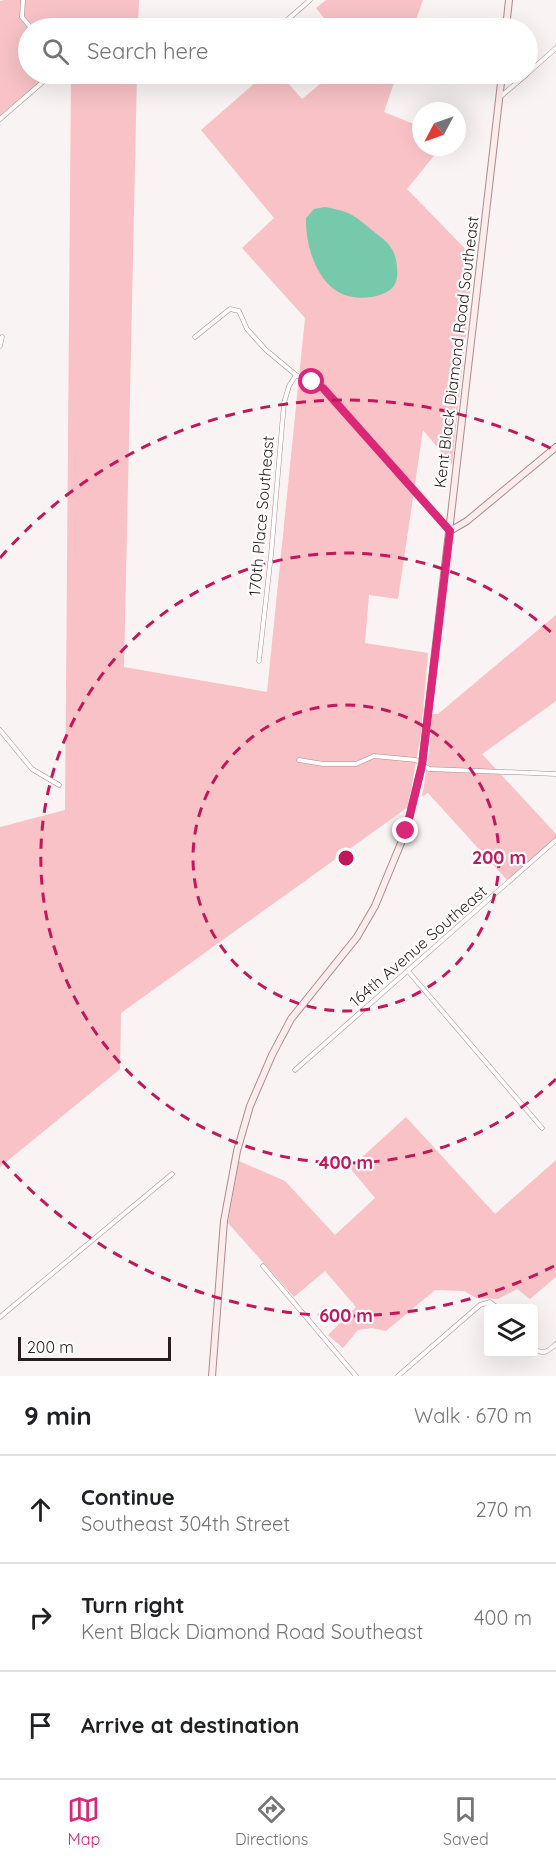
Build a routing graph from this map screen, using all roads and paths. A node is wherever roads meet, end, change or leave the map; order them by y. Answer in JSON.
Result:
{"nodes":[{"id":1,"x":24,"y":0,"type":"edge"},
{"id":2,"x":310,"y":0,"type":"edge"},
{"id":3,"x":509,"y":0,"type":"edge"},
{"id":4,"x":23,"y":18,"type":"edge"},
{"id":5,"x":289,"y":18,"type":"edge"},
{"id":6,"x":507,"y":18,"type":"edge"},
{"id":7,"x":556,"y":48,"type":"edge"},
{"id":8,"x":538,"y":64,"type":"edge"},
{"id":9,"x":39,"y":84,"type":"edge"},
{"id":10,"x":501,"y":84,"type":"edge"},
{"id":11,"x":514,"y":84,"type":"edge"},
{"id":12,"x":499,"y":97,"type":"junction"},
{"id":13,"x":1,"y":116,"type":"edge"},
{"id":14,"x":2,"y":337,"type":"dead end"},
{"id":15,"x":195,"y":337,"type":"dead end"},
{"id":16,"x":0,"y":346,"type":"edge"},
{"id":17,"x":296,"y":375,"type":"junction"},
{"id":18,"x":556,"y":447,"type":"edge"},
{"id":19,"x":450,"y":531,"type":"junction"},
{"id":20,"x":259,"y":662,"type":"dead end"},
{"id":21,"x":0,"y":730,"type":"edge"},
{"id":22,"x":299,"y":760,"type":"dead end"},
{"id":23,"x":422,"y":765,"type":"junction"},
{"id":24,"x":556,"y":774,"type":"edge"},
{"id":25,"x":59,"y":785,"type":"dead end"},
{"id":26,"x":556,"y":840,"type":"edge"},
{"id":27,"x":408,"y":971,"type":"junction"},
{"id":28,"x":295,"y":1070,"type":"dead end"},
{"id":29,"x":542,"y":1128,"type":"dead end"},
{"id":30,"x":172,"y":1174,"type":"dead end"},
{"id":31,"x":263,"y":1266,"type":"dead end"},
{"id":32,"x":493,"y":1304,"type":"edge"},
{"id":33,"x":0,"y":1317,"type":"edge"},
{"id":34,"x":556,"y":1344,"type":"edge"},
{"id":35,"x":538,"y":1350,"type":"edge"},
{"id":36,"x":212,"y":1376,"type":"edge"},
{"id":37,"x":356,"y":1376,"type":"edge"},
{"id":38,"x":398,"y":1376,"type":"edge"}],
"edges":[{"from":1,"to":4,"type":"street"},
{"from":2,"to":5,"type":"street"},
{"from":3,"to":6,"type":"street"},
{"from":7,"to":8,"type":"street"},
{"from":9,"to":13,"type":"street"},
{"from":10,"to":12,"type":"street","name":"Kent Black Diamond Road Southeast"},
{"from":11,"to":12,"type":"street"},
{"from":12,"to":19,"type":"street","name":"Kent Black Diamond Road Southeast"},
{"from":14,"to":16,"type":"street"},
{"from":15,"to":17,"type":"street"},
{"from":17,"to":19,"type":"street"},
{"from":17,"to":20,"type":"street","name":"170th Place Southeast"},
{"from":18,"to":19,"type":"street"},
{"from":19,"to":23,"type":"street","name":"Kent Black Diamond Road Southeast"},
{"from":21,"to":25,"type":"street"},
{"from":22,"to":23,"type":"street"},
{"from":23,"to":24,"type":"street"},
{"from":23,"to":36,"type":"street","name":"Kent Black Diamond Road Southeast"},
{"from":26,"to":27,"type":"street","name":"164th Avenue Southeast"},
{"from":27,"to":28,"type":"street","name":"164th Avenue Southeast"},
{"from":27,"to":29,"type":"street"},
{"from":30,"to":33,"type":"street"},
{"from":31,"to":37,"type":"street"},
{"from":32,"to":38,"type":"street"},
{"from":34,"to":35,"type":"street"}]}
